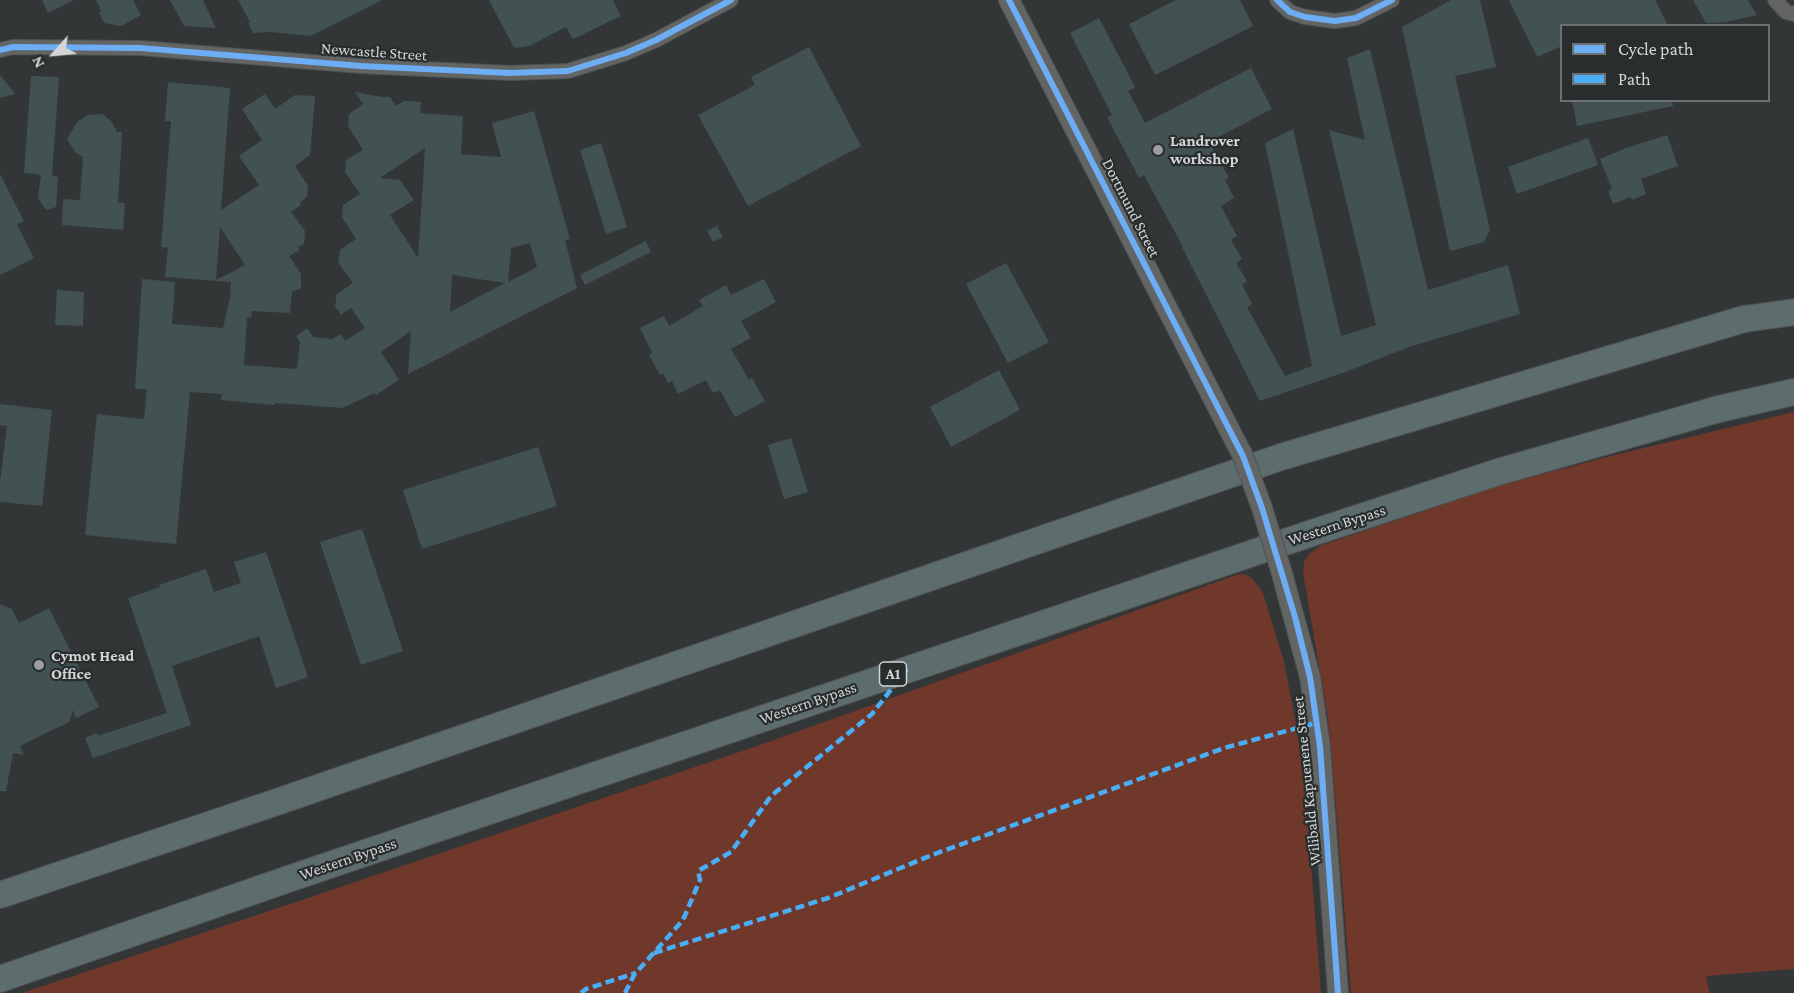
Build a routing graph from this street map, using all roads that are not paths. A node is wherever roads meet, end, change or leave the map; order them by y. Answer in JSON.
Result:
{"nodes":[{"id":1,"x":731,"y":0,"type":"edge"},
{"id":2,"x":1009,"y":0,"type":"edge"},
{"id":3,"x":1277,"y":0,"type":"edge"},
{"id":4,"x":1392,"y":0,"type":"edge"},
{"id":5,"x":1775,"y":0,"type":"edge"},
{"id":6,"x":1794,"y":14,"type":"edge"},
{"id":7,"x":0,"y":50,"type":"edge"},
{"id":8,"x":1794,"y":307,"type":"edge"},
{"id":9,"x":1794,"y":312,"type":"edge"},
{"id":10,"x":1744,"y":320,"type":"junction"},
{"id":11,"x":1794,"y":392,"type":"edge"},
{"id":12,"x":1281,"y":570,"type":"joint"},
{"id":13,"x":0,"y":895,"type":"edge"},
{"id":14,"x":0,"y":979,"type":"edge"},
{"id":15,"x":1338,"y":993,"type":"edge"}],
"edges":[{"from":1,"to":7,"type":"street","name":"Newcastle Street"},
{"from":2,"to":12,"type":"street","name":"Dortmund Street","bridge":true},
{"from":3,"to":4,"type":"street"},
{"from":5,"to":6,"type":"street"},
{"from":8,"to":10,"type":"highway"},
{"from":9,"to":10,"type":"highway"},
{"from":10,"to":13,"type":"highway"},
{"from":11,"to":14,"type":"highway","name":"Western Bypass","number":"A1"},
{"from":12,"to":15,"type":"street","name":"Wilibald Kapuenene Street"}]}
